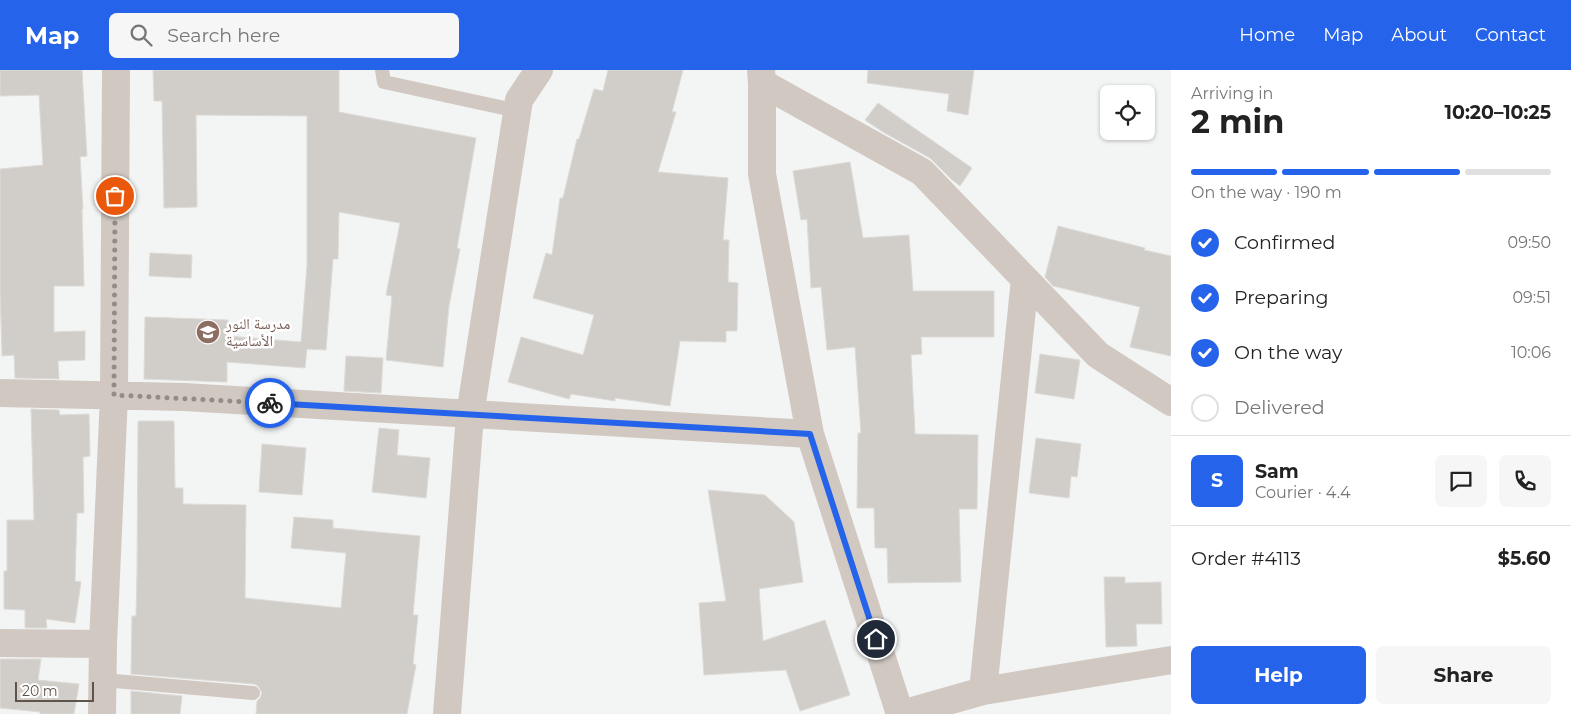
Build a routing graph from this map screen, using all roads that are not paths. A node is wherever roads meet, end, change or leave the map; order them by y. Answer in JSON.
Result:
{"nodes":[{"id":1,"x":116,"y":70,"type":"edge"},
{"id":2,"x":382,"y":70,"type":"edge"},
{"id":3,"x":521,"y":70,"type":"edge"},
{"id":4,"x":539,"y":70,"type":"edge"},
{"id":5,"x":762,"y":77,"type":"edge"},
{"id":6,"x":519,"y":106,"type":"junction"},
{"id":7,"x":1024,"y":279,"type":"junction"},
{"id":8,"x":0,"y":392,"type":"edge"},
{"id":9,"x":114,"y":395,"type":"junction"},
{"id":10,"x":1171,"y":402,"type":"edge"},
{"id":11,"x":470,"y":415,"type":"junction"},
{"id":12,"x":810,"y":434,"type":"junction"},
{"id":13,"x":0,"y":643,"type":"edge"},
{"id":14,"x":103,"y":644,"type":"junction"},
{"id":15,"x":1171,"y":660,"type":"edge"},
{"id":16,"x":102,"y":680,"type":"junction"},
{"id":17,"x":983,"y":691,"type":"junction"},
{"id":18,"x":253,"y":693,"type":"dead end"},
{"id":19,"x":102,"y":714,"type":"edge"},
{"id":20,"x":447,"y":714,"type":"edge"},
{"id":21,"x":901,"y":714,"type":"edge"}],
"edges":[{"from":1,"to":9,"type":"street"},
{"from":2,"to":6,"type":"lane"},
{"from":3,"to":6,"type":"street"},
{"from":4,"to":6,"type":"street"},
{"from":5,"to":7,"type":"street"},
{"from":5,"to":12,"type":"street"},
{"from":6,"to":11,"type":"street"},
{"from":7,"to":10,"type":"street"},
{"from":7,"to":17,"type":"street"},
{"from":8,"to":9,"type":"street"},
{"from":9,"to":11,"type":"street"},
{"from":9,"to":14,"type":"street"},
{"from":11,"to":12,"type":"street"},
{"from":11,"to":20,"type":"street"},
{"from":12,"to":21,"type":"street"},
{"from":13,"to":14,"type":"street"},
{"from":14,"to":16,"type":"street"},
{"from":15,"to":17,"type":"street"},
{"from":16,"to":18,"type":"lane"},
{"from":16,"to":19,"type":"street"},
{"from":17,"to":21,"type":"street"}]}
